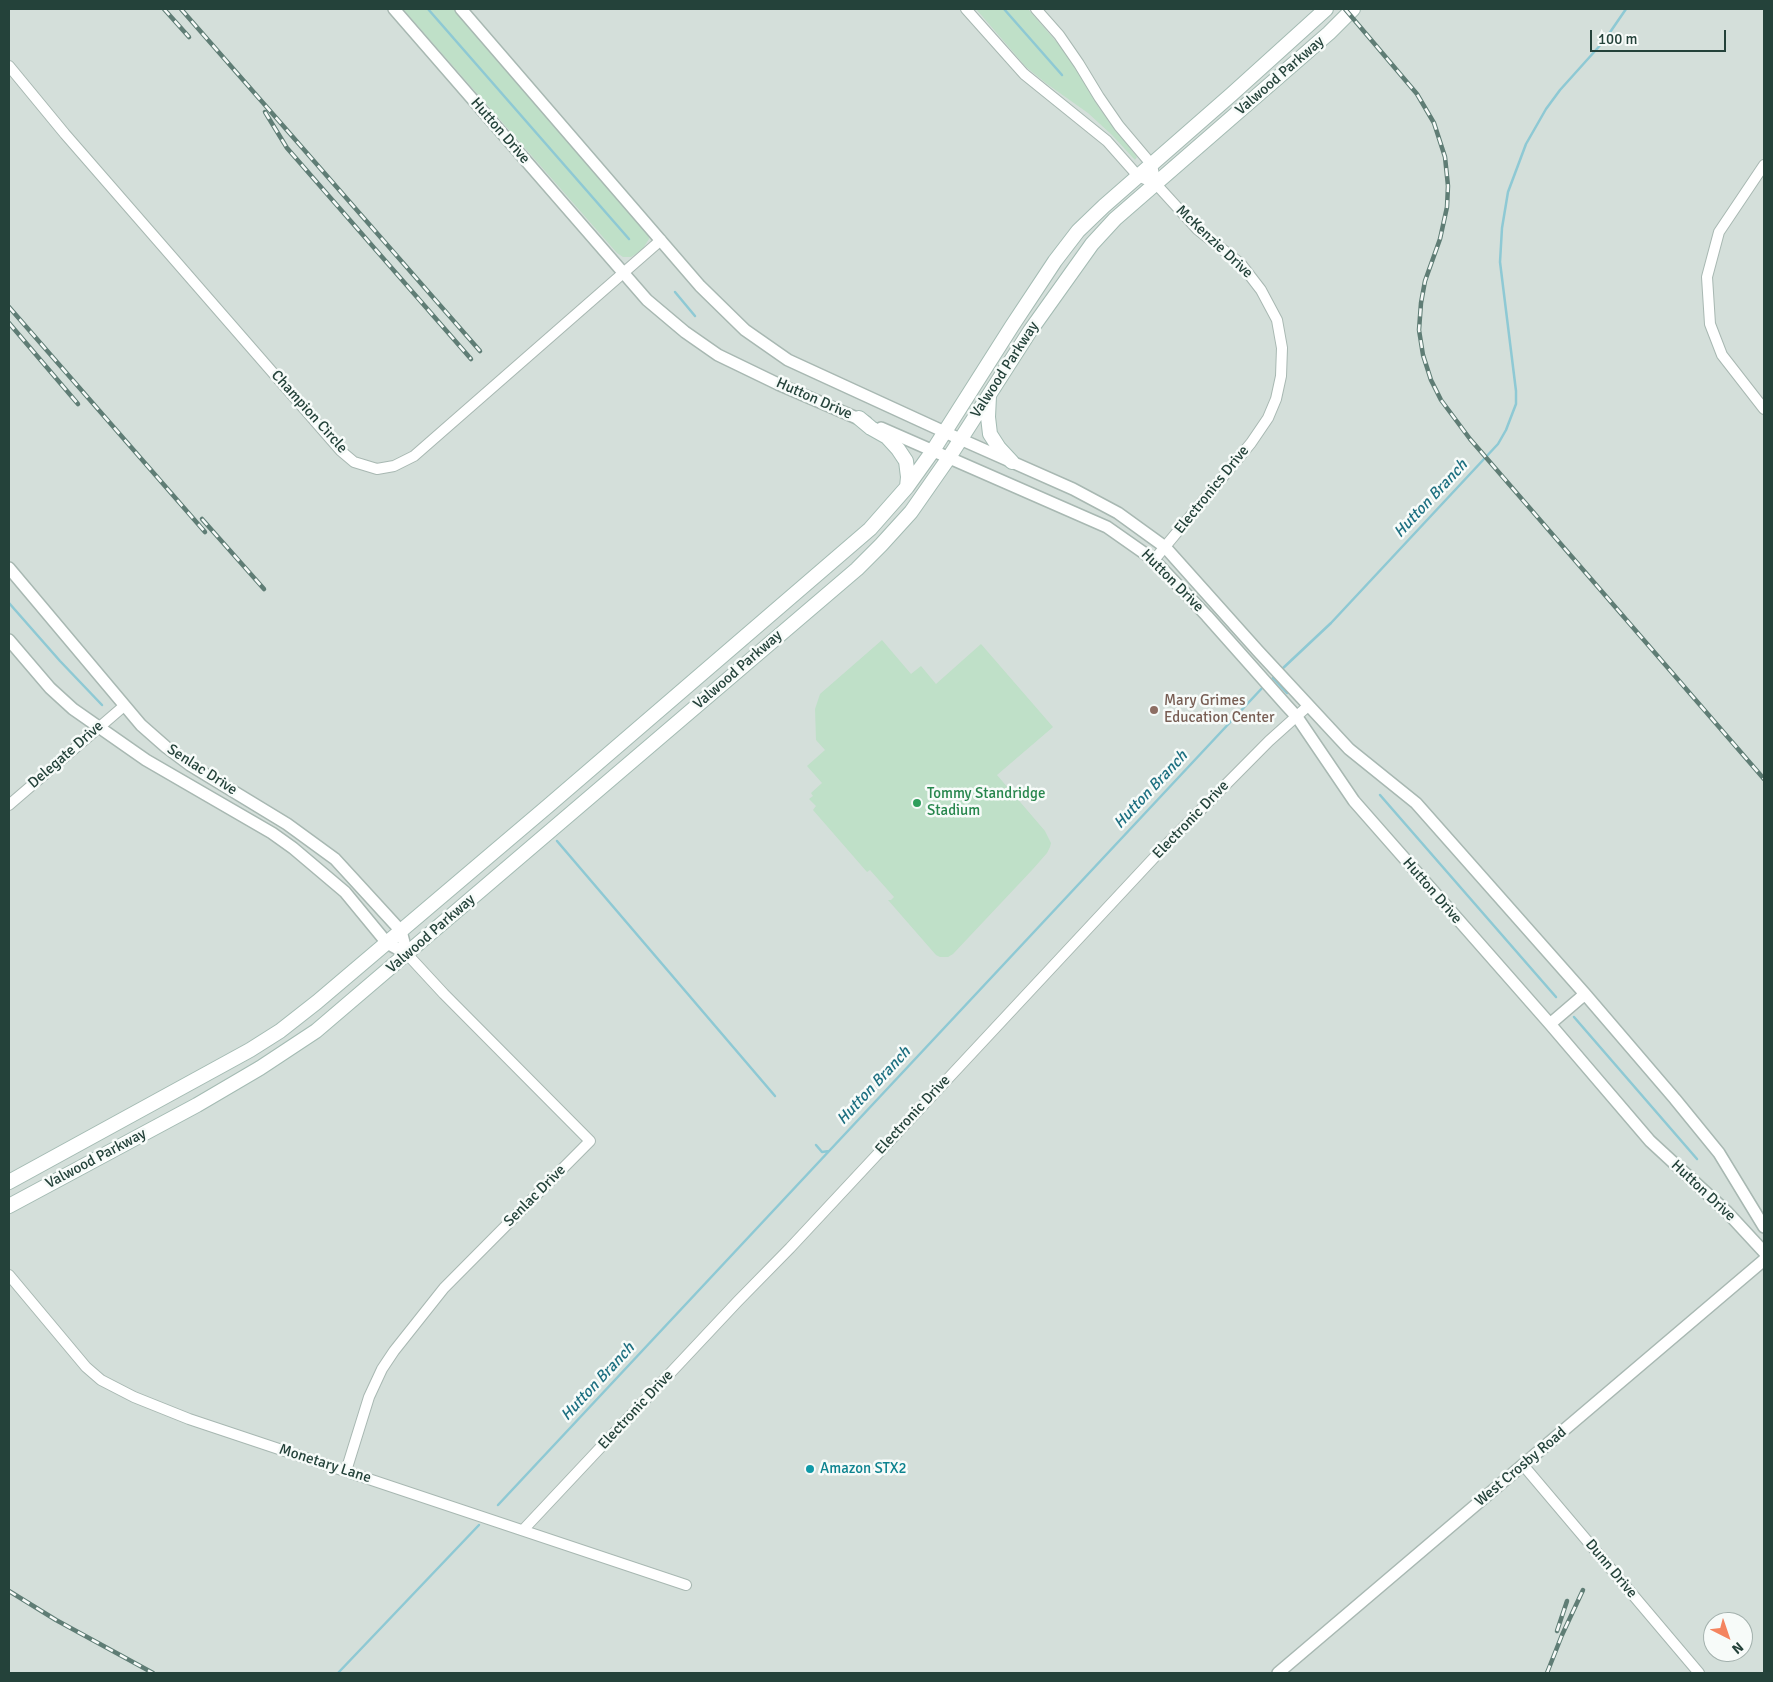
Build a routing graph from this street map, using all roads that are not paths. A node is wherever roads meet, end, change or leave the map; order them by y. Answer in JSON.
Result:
{"nodes":[{"id":1,"x":394,"y":9,"type":"edge"},
{"id":2,"x":461,"y":9,"type":"edge"},
{"id":3,"x":966,"y":9,"type":"edge"},
{"id":4,"x":1036,"y":9,"type":"edge"},
{"id":5,"x":1326,"y":9,"type":"edge"},
{"id":6,"x":1353,"y":9,"type":"edge"},
{"id":7,"x":9,"y":66,"type":"edge"},
{"id":8,"x":1152,"y":164,"type":"junction"},
{"id":9,"x":1764,"y":165,"type":"edge"},
{"id":10,"x":1138,"y":176,"type":"junction"},
{"id":11,"x":1156,"y":184,"type":"junction"},
{"id":12,"x":661,"y":240,"type":"junction"},
{"id":13,"x":624,"y":274,"type":"junction"},
{"id":14,"x":988,"y":395,"type":"junction"},
{"id":15,"x":1764,"y":409,"type":"edge"},
{"id":16,"x":859,"y":418,"type":"junction"},
{"id":17,"x":1268,"y":418,"type":"joint"},
{"id":18,"x":946,"y":433,"type":"junction"},
{"id":19,"x":960,"y":439,"type":"junction"},
{"id":20,"x":932,"y":452,"type":"junction"},
{"id":21,"x":948,"y":459,"type":"junction"},
{"id":22,"x":1012,"y":462,"type":"junction"},
{"id":23,"x":907,"y":487,"type":"junction"},
{"id":24,"x":1165,"y":547,"type":"junction"},
{"id":25,"x":1154,"y":560,"type":"junction"},
{"id":26,"x":9,"y":568,"type":"edge"},
{"id":27,"x":742,"y":639,"type":"junction"},
{"id":28,"x":9,"y":640,"type":"edge"},
{"id":29,"x":757,"y":655,"type":"junction"},
{"id":30,"x":124,"y":706,"type":"junction"},
{"id":31,"x":1308,"y":706,"type":"junction"},
{"id":32,"x":1296,"y":717,"type":"junction"},
{"id":33,"x":97,"y":727,"type":"junction"},
{"id":34,"x":9,"y":805,"type":"edge"},
{"id":35,"x":548,"y":806,"type":"junction"},
{"id":36,"x":280,"y":819,"type":"junction"},
{"id":37,"x":562,"y":822,"type":"junction"},
{"id":38,"x":272,"y":833,"type":"junction"},
{"id":39,"x":401,"y":931,"type":"junction"},
{"id":40,"x":387,"y":943,"type":"junction"},
{"id":41,"x":408,"y":954,"type":"junction"},
{"id":42,"x":1585,"y":994,"type":"junction"},
{"id":43,"x":1550,"y":1024,"type":"junction"},
{"id":44,"x":280,"y":1031,"type":"junction"},
{"id":45,"x":292,"y":1048,"type":"junction"},
{"id":46,"x":122,"y":1120,"type":"junction"},
{"id":47,"x":133,"y":1140,"type":"junction"},
{"id":48,"x":9,"y":1182,"type":"edge"},
{"id":49,"x":9,"y":1206,"type":"edge"},
{"id":50,"x":1764,"y":1227,"type":"edge"},
{"id":51,"x":1764,"y":1252,"type":"edge"},
{"id":52,"x":1764,"y":1260,"type":"edge"},
{"id":53,"x":9,"y":1275,"type":"edge"},
{"id":54,"x":1523,"y":1465,"type":"junction"},
{"id":55,"x":346,"y":1471,"type":"junction"},
{"id":56,"x":523,"y":1530,"type":"junction"},
{"id":57,"x":686,"y":1585,"type":"dead end"},
{"id":58,"x":1279,"y":1673,"type":"edge"},
{"id":59,"x":1699,"y":1673,"type":"edge"}],
"edges":[{"from":1,"to":13,"type":"street","name":"Hutton Drive"},
{"from":2,"to":12,"type":"street","name":"Hutton Drive"},
{"from":3,"to":10,"type":"street","name":"McKenzie Drive"},
{"from":4,"to":8,"type":"street"},
{"from":5,"to":8,"type":"main road","name":"Valwood Parkway"},
{"from":6,"to":11,"type":"main road","name":"Valwood Parkway"},
{"from":7,"to":13,"type":"street","name":"Champion Circle"},
{"from":8,"to":10,"type":"main road","name":"Valwood Parkway"},
{"from":8,"to":11,"type":"street"},
{"from":9,"to":15,"type":"street"},
{"from":10,"to":11,"type":"street","name":"McKenzie Drive"},
{"from":10,"to":18,"type":"main road","name":"Valwood Parkway"},
{"from":11,"to":14,"type":"main road","name":"Valwood Parkway"},
{"from":11,"to":17,"type":"street","name":"McKenzie Drive"},
{"from":12,"to":13,"type":"street","name":"Champion Circle"},
{"from":12,"to":18,"type":"street","name":"Hutton Drive"},
{"from":13,"to":16,"type":"street","name":"Hutton Drive"},
{"from":14,"to":19,"type":"main road","name":"Valwood Parkway"},
{"from":14,"to":22,"type":"main road"},
{"from":16,"to":20,"type":"street","name":"Hutton Drive"},
{"from":16,"to":23,"type":"main road"},
{"from":17,"to":24,"type":"street","name":"Electronics Drive"},
{"from":18,"to":19,"type":"street","name":"Hutton Drive"},
{"from":18,"to":20,"type":"main road","name":"Valwood Parkway"},
{"from":19,"to":21,"type":"main road","name":"Valwood Parkway"},
{"from":19,"to":22,"type":"street","name":"Hutton Drive"},
{"from":20,"to":21,"type":"street","name":"Hutton Drive"},
{"from":20,"to":23,"type":"main road","name":"Valwood Parkway"},
{"from":21,"to":25,"type":"street","name":"Hutton Drive"},
{"from":21,"to":29,"type":"main road","name":"Valwood Parkway"},
{"from":22,"to":24,"type":"street","name":"Hutton Drive"},
{"from":23,"to":27,"type":"main road","name":"Valwood Parkway"},
{"from":24,"to":25,"type":"street","name":"Electronics Drive"},
{"from":24,"to":31,"type":"street","name":"Hutton Drive"},
{"from":25,"to":32,"type":"street","name":"Hutton Drive"},
{"from":26,"to":30,"type":"street","name":"Senlac Drive"},
{"from":27,"to":29,"type":"main road"},
{"from":27,"to":35,"type":"main road","name":"Valwood Parkway"},
{"from":28,"to":33,"type":"street","name":"Senlac Drive"},
{"from":29,"to":37,"type":"main road","name":"Valwood Parkway"},
{"from":30,"to":33,"type":"street","name":"Delegate Drive"},
{"from":30,"to":36,"type":"street","name":"Senlac Drive"},
{"from":31,"to":32,"type":"street","name":"Electronic Drive"},
{"from":31,"to":42,"type":"street","name":"Hutton Drive"},
{"from":32,"to":43,"type":"street","name":"Hutton Drive"},
{"from":32,"to":56,"type":"street","name":"Electronic Drive"},
{"from":33,"to":34,"type":"street","name":"Delegate Drive"},
{"from":33,"to":38,"type":"street","name":"Senlac Drive"},
{"from":35,"to":37,"type":"main road"},
{"from":35,"to":39,"type":"main road","name":"Valwood Parkway"},
{"from":36,"to":38,"type":"street"},
{"from":36,"to":39,"type":"street","name":"Senlac Drive"},
{"from":37,"to":41,"type":"main road","name":"Valwood Parkway"},
{"from":38,"to":40,"type":"street","name":"Senlac Drive"},
{"from":39,"to":40,"type":"main road","name":"Valwood Parkway"},
{"from":39,"to":41,"type":"street","name":"Senlac Drive"},
{"from":40,"to":41,"type":"street","name":"Senlac Drive"},
{"from":40,"to":44,"type":"main road","name":"Valwood Parkway"},
{"from":41,"to":45,"type":"main road","name":"Valwood Parkway"},
{"from":41,"to":55,"type":"street","name":"Senlac Drive"},
{"from":42,"to":43,"type":"street"},
{"from":42,"to":50,"type":"street","name":"Hutton Drive"},
{"from":43,"to":51,"type":"street","name":"Hutton Drive"},
{"from":44,"to":45,"type":"main road"},
{"from":44,"to":46,"type":"main road","name":"Valwood Parkway"},
{"from":45,"to":47,"type":"main road","name":"Valwood Parkway"},
{"from":46,"to":47,"type":"main road"},
{"from":46,"to":48,"type":"main road","name":"Valwood Parkway"},
{"from":47,"to":49,"type":"main road","name":"Valwood Parkway"},
{"from":52,"to":54,"type":"street","name":"West Crosby Road"},
{"from":53,"to":55,"type":"street","name":"Monetary Lane"},
{"from":54,"to":58,"type":"street","name":"West Crosby Road"},
{"from":54,"to":59,"type":"street","name":"Dunn Drive"},
{"from":55,"to":56,"type":"street","name":"Monetary Lane"},
{"from":56,"to":57,"type":"street","name":"Monetary Lane"}]}
